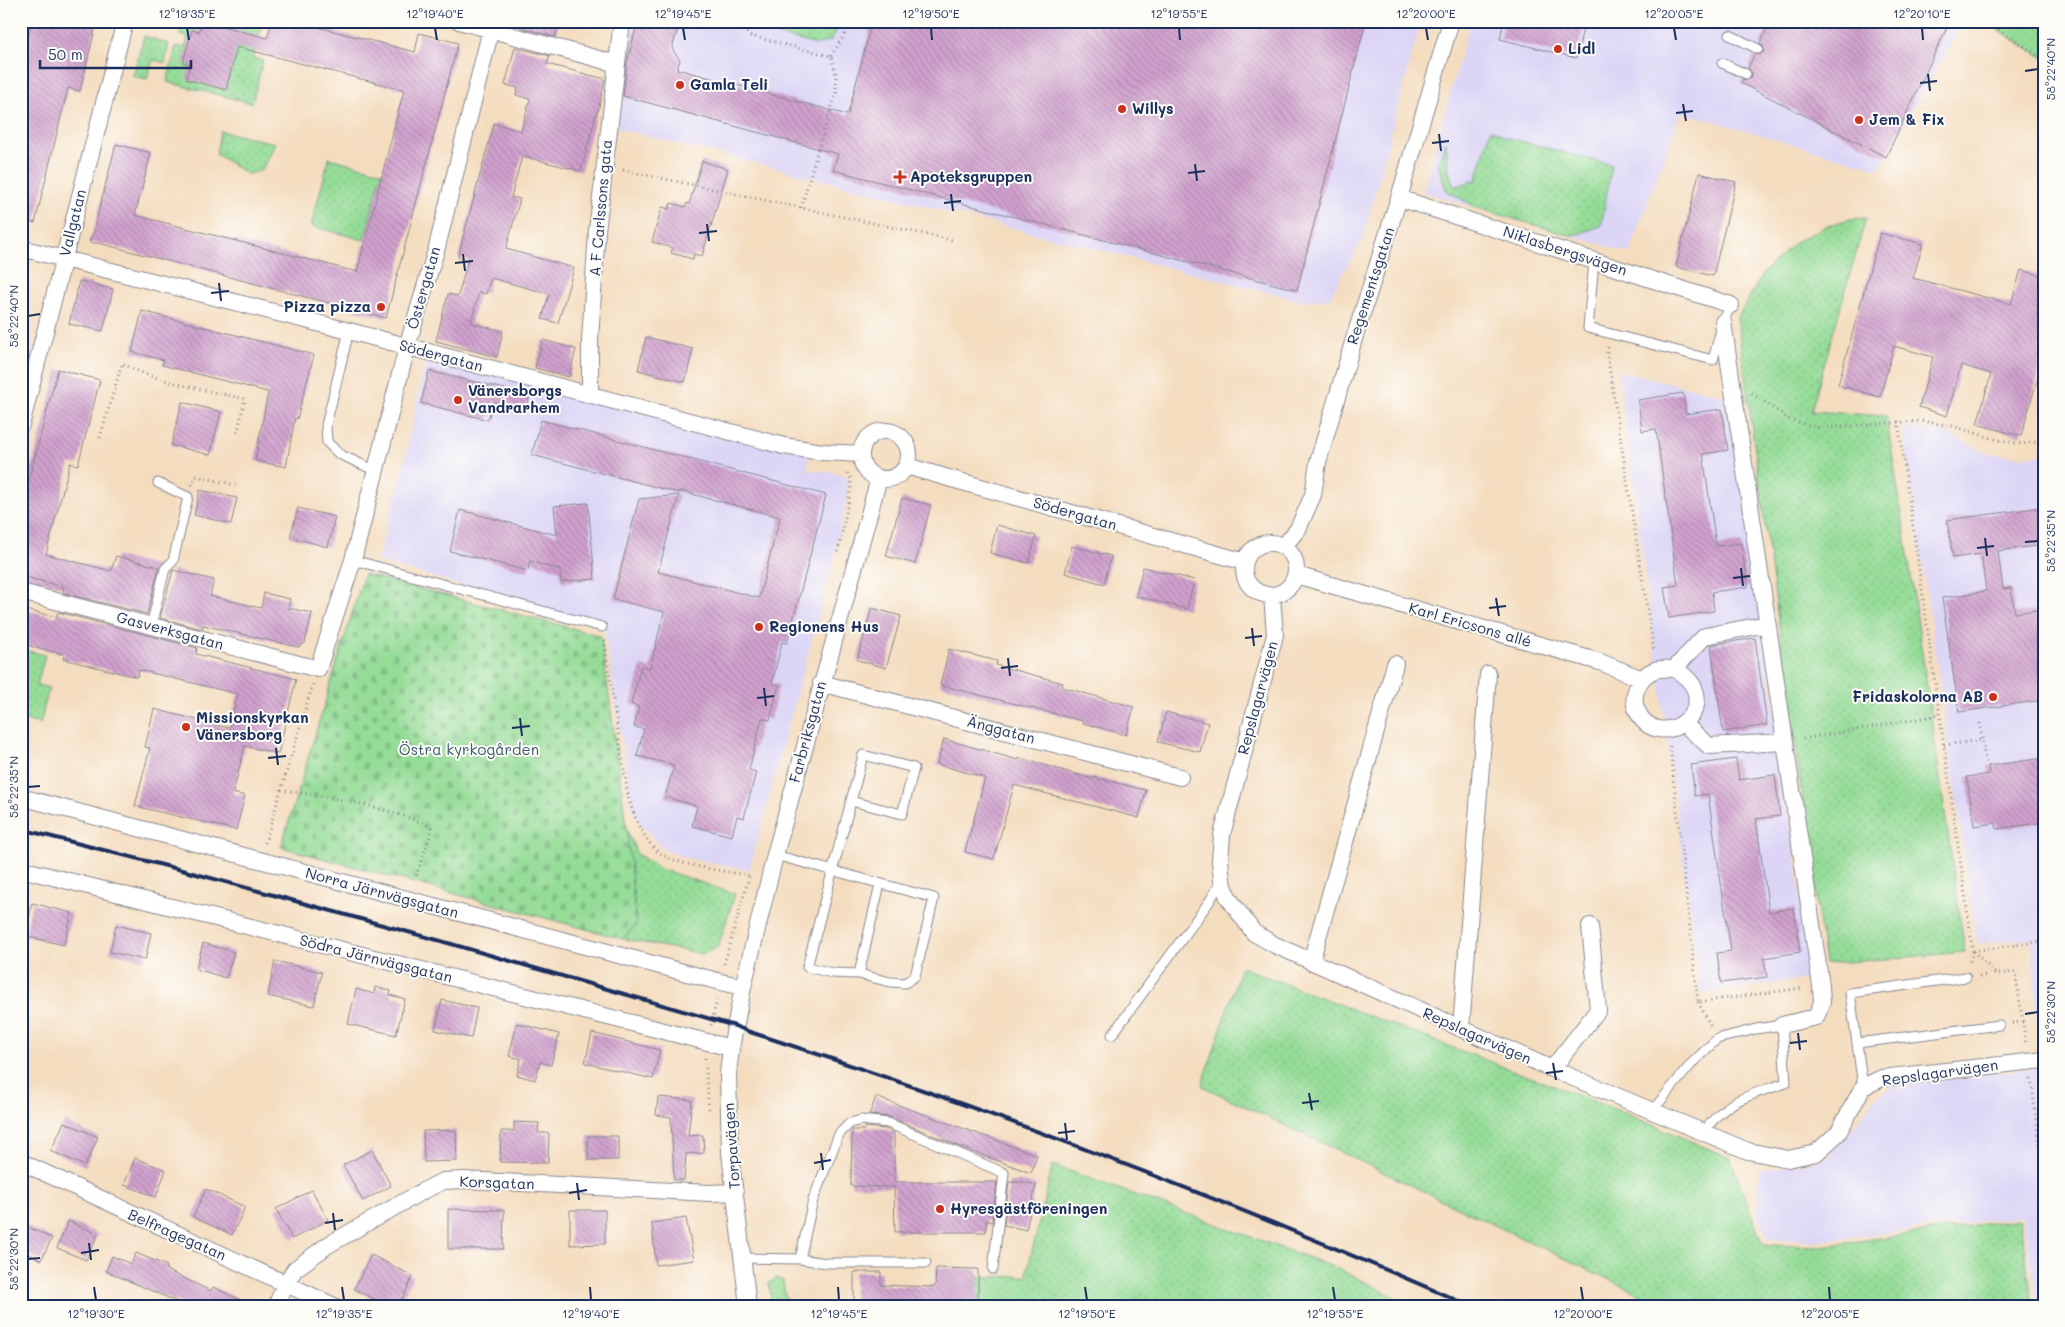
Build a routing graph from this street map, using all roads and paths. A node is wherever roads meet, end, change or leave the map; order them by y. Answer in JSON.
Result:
{"nodes":[{"id":1,"x":125,"y":21,"type":"edge"},
{"id":2,"x":459,"y":21,"type":"edge"},
{"id":3,"x":622,"y":21,"type":"edge"},
{"id":4,"x":725,"y":21,"type":"edge"},
{"id":5,"x":849,"y":21,"type":"edge"},
{"id":6,"x":1451,"y":21,"type":"edge"},
{"id":7,"x":1986,"y":21,"type":"edge"},
{"id":8,"x":492,"y":25,"type":"edge"},
{"id":9,"x":1730,"y":35,"type":"dead end"},
{"id":10,"x":1758,"y":49,"type":"dead end"},
{"id":11,"x":831,"y":56,"type":"junction"},
{"id":12,"x":2044,"y":60,"type":"edge"},
{"id":13,"x":1722,"y":62,"type":"dead end"},
{"id":14,"x":617,"y":64,"type":"junction"},
{"id":15,"x":1746,"y":74,"type":"dead end"},
{"id":16,"x":603,"y":166,"type":"junction"},
{"id":17,"x":1399,"y":198,"type":"junction"},
{"id":18,"x":801,"y":208,"type":"junction"},
{"id":19,"x":952,"y":240,"type":"dead end"},
{"id":20,"x":21,"y":248,"type":"edge"},
{"id":21,"x":64,"y":259,"type":"junction"},
{"id":22,"x":1594,"y":261,"type":"junction"},
{"id":23,"x":1731,"y":305,"type":"joint"},
{"id":24,"x":1723,"y":322,"type":"junction"},
{"id":25,"x":349,"y":331,"type":"junction"},
{"id":26,"x":1611,"y":334,"type":"junction"},
{"id":27,"x":407,"y":347,"type":"junction"},
{"id":28,"x":1731,"y":378,"type":"junction"},
{"id":29,"x":590,"y":395,"type":"junction"},
{"id":30,"x":1898,"y":421,"type":"junction"},
{"id":31,"x":21,"y":425,"type":"edge"},
{"id":32,"x":237,"y":435,"type":"dead end"},
{"id":33,"x":100,"y":438,"type":"dead end"},
{"id":34,"x":2044,"y":441,"type":"edge"},
{"id":35,"x":861,"y":454,"type":"junction"},
{"id":36,"x":906,"y":466,"type":"junction"},
{"id":37,"x":839,"y":470,"type":"dead end"},
{"id":38,"x":376,"y":471,"type":"junction"},
{"id":39,"x":879,"y":478,"type":"junction"},
{"id":40,"x":158,"y":483,"type":"dead end"},
{"id":41,"x":236,"y":485,"type":"dead end"},
{"id":42,"x":188,"y":497,"type":"junction"},
{"id":43,"x":1284,"y":546,"type":"junction"},
{"id":44,"x":837,"y":557,"type":"dead end"},
{"id":45,"x":353,"y":560,"type":"junction"},
{"id":46,"x":1245,"y":562,"type":"junction"},
{"id":47,"x":1296,"y":575,"type":"junction"},
{"id":48,"x":21,"y":592,"type":"edge"},
{"id":49,"x":1272,"y":595,"type":"junction"},
{"id":50,"x":1768,"y":624,"type":"junction"},
{"id":51,"x":151,"y":626,"type":"junction"},
{"id":52,"x":602,"y":627,"type":"joint"},
{"id":53,"x":1395,"y":664,"type":"dead end"},
{"id":54,"x":318,"y":669,"type":"junction"},
{"id":55,"x":1656,"y":669,"type":"junction"},
{"id":56,"x":1674,"y":669,"type":"junction"},
{"id":57,"x":1488,"y":674,"type":"dead end"},
{"id":58,"x":1642,"y":679,"type":"junction"},
{"id":59,"x":821,"y":683,"type":"junction"},
{"id":60,"x":1940,"y":715,"type":"junction"},
{"id":61,"x":1980,"y":723,"type":"dead end"},
{"id":62,"x":1684,"y":724,"type":"junction"},
{"id":63,"x":1668,"y":730,"type":"junction"},
{"id":64,"x":1982,"y":740,"type":"junction"},
{"id":65,"x":1785,"y":742,"type":"junction"},
{"id":66,"x":1944,"y":745,"type":"junction"},
{"id":67,"x":1986,"y":765,"type":"dead end"},
{"id":68,"x":1180,"y":777,"type":"dead end"},
{"id":69,"x":281,"y":790,"type":"junction"},
{"id":70,"x":21,"y":797,"type":"edge"},
{"id":71,"x":851,"y":801,"type":"junction"},
{"id":72,"x":775,"y":855,"type":"junction"},
{"id":73,"x":260,"y":860,"type":"junction"},
{"id":74,"x":752,"y":867,"type":"dead end"},
{"id":75,"x":21,"y":869,"type":"edge"},
{"id":76,"x":832,"y":870,"type":"junction"},
{"id":77,"x":416,"y":877,"type":"dead end"},
{"id":78,"x":1222,"y":880,"type":"junction"},
{"id":79,"x":880,"y":884,"type":"junction"},
{"id":80,"x":1590,"y":926,"type":"dead end"},
{"id":81,"x":2044,"y":941,"type":"edge"},
{"id":82,"x":1973,"y":951,"type":"junction"},
{"id":83,"x":1311,"y":962,"type":"junction"},
{"id":84,"x":859,"y":974,"type":"junction"},
{"id":85,"x":1996,"y":974,"type":"junction"},
{"id":86,"x":1966,"y":977,"type":"junction"},
{"id":87,"x":1821,"y":986,"type":"junction"},
{"id":88,"x":743,"y":987,"type":"junction"},
{"id":89,"x":1698,"y":1002,"type":"junction"},
{"id":90,"x":2023,"y":1022,"type":"junction"},
{"id":91,"x":1782,"y":1025,"type":"junction"},
{"id":92,"x":1999,"y":1025,"type":"joint"},
{"id":93,"x":1461,"y":1029,"type":"junction"},
{"id":94,"x":1112,"y":1035,"type":"dead end"},
{"id":95,"x":1718,"y":1039,"type":"junction"},
{"id":96,"x":1857,"y":1043,"type":"junction"},
{"id":97,"x":731,"y":1048,"type":"junction"},
{"id":98,"x":2036,"y":1061,"type":"edge"},
{"id":99,"x":1552,"y":1069,"type":"junction"},
{"id":100,"x":1863,"y":1087,"type":"junction"},
{"id":101,"x":1652,"y":1111,"type":"junction"},
{"id":102,"x":1704,"y":1132,"type":"junction"},
{"id":103,"x":21,"y":1162,"type":"edge"},
{"id":104,"x":2044,"y":1175,"type":"edge"},
{"id":105,"x":735,"y":1192,"type":"junction"},
{"id":106,"x":742,"y":1258,"type":"junction"},
{"id":107,"x":800,"y":1259,"type":"junction"},
{"id":108,"x":926,"y":1263,"type":"dead end"},
{"id":109,"x":993,"y":1269,"type":"dead end"},
{"id":110,"x":286,"y":1284,"type":"junction"},
{"id":111,"x":276,"y":1306,"type":"edge"},
{"id":112,"x":334,"y":1306,"type":"edge"},
{"id":113,"x":748,"y":1306,"type":"edge"}],
"edges":[{"from":1,"to":21,"type":"street","name":"Vallgatan"},
{"from":2,"to":8,"type":"street"},
{"from":3,"to":14,"type":"street","name":"A F Carlssons gata"},
{"from":4,"to":11,"type":"path"},
{"from":5,"to":11,"type":"path"},
{"from":6,"to":17,"type":"street","name":"Regementsgatan"},
{"from":7,"to":12,"type":"path"},
{"from":8,"to":14,"type":"street"},
{"from":8,"to":27,"type":"street","name":"Östergatan"},
{"from":9,"to":10,"type":"lane"},
{"from":11,"to":18,"type":"path"},
{"from":13,"to":15,"type":"lane"},
{"from":14,"to":16,"type":"street","name":"A F Carlssons gata"},
{"from":16,"to":18,"type":"path"},
{"from":16,"to":29,"type":"street","name":"A F Carlssons gata"},
{"from":17,"to":22,"type":"street","name":"Niklasbergsvägen"},
{"from":17,"to":43,"type":"street","name":"Regementsgatan"},
{"from":18,"to":19,"type":"path"},
{"from":20,"to":21,"type":"street","name":"Södergatan"},
{"from":21,"to":25,"type":"street","name":"Södergatan"},
{"from":21,"to":31,"type":"street","name":"Vallgatan"},
{"from":22,"to":23,"type":"street","name":"Niklasbergsvägen"},
{"from":22,"to":26,"type":"lane"},
{"from":23,"to":24,"type":"lane"},
{"from":24,"to":26,"type":"lane"},
{"from":24,"to":28,"type":"street"},
{"from":25,"to":27,"type":"street","name":"Södergatan"},
{"from":25,"to":38,"type":"lane"},
{"from":26,"to":55,"type":"path"},
{"from":27,"to":29,"type":"street","name":"Södergatan"},
{"from":27,"to":38,"type":"street","name":"Östergatan"},
{"from":28,"to":30,"type":"path"},
{"from":28,"to":50,"type":"street"},
{"from":29,"to":35,"type":"street","name":"Södergatan"},
{"from":30,"to":34,"type":"path"},
{"from":30,"to":60,"type":"path"},
{"from":32,"to":33,"type":"path"},
{"from":35,"to":36,"type":"street"},
{"from":35,"to":39,"type":"street"},
{"from":36,"to":39,"type":"street"},
{"from":36,"to":46,"type":"street","name":"Södergatan"},
{"from":37,"to":44,"type":"path"},
{"from":38,"to":45,"type":"street","name":"Östergatan"},
{"from":39,"to":59,"type":"street","name":"Farbriksgatan"},
{"from":40,"to":42,"type":"lane"},
{"from":41,"to":42,"type":"path"},
{"from":42,"to":51,"type":"lane"},
{"from":43,"to":46,"type":"street"},
{"from":43,"to":47,"type":"street"},
{"from":45,"to":52,"type":"lane"},
{"from":45,"to":54,"type":"street","name":"Östergatan"},
{"from":46,"to":49,"type":"street"},
{"from":47,"to":49,"type":"street"},
{"from":47,"to":58,"type":"street","name":"Karl Ericsons allé"},
{"from":48,"to":51,"type":"street","name":"Gasverksgatan"},
{"from":49,"to":78,"type":"street","name":"Repslagarvägen"},
{"from":50,"to":56,"type":"street"},
{"from":50,"to":65,"type":"street"},
{"from":51,"to":54,"type":"street","name":"Gasverksgatan"},
{"from":52,"to":74,"type":"path"},
{"from":53,"to":83,"type":"street"},
{"from":54,"to":69,"type":"path"},
{"from":55,"to":56,"type":"street"},
{"from":55,"to":58,"type":"street"},
{"from":56,"to":62,"type":"street"},
{"from":57,"to":93,"type":"street"},
{"from":58,"to":63,"type":"street"},
{"from":59,"to":68,"type":"street","name":"Änggatan"},
{"from":59,"to":72,"type":"street","name":"Farbriksgatan"},
{"from":60,"to":65,"type":"path"},
{"from":60,"to":66,"type":"path"},
{"from":61,"to":64,"type":"path"},
{"from":62,"to":63,"type":"street"},
{"from":62,"to":65,"type":"street"},
{"from":63,"to":89,"type":"path"},
{"from":64,"to":66,"type":"path"},
{"from":64,"to":67,"type":"path"},
{"from":65,"to":87,"type":"street"},
{"from":66,"to":82,"type":"path"},
{"from":69,"to":73,"type":"path"},
{"from":69,"to":77,"type":"path"},
{"from":70,"to":73,"type":"street","name":"Norra Järnvägsgatan"},
{"from":71,"to":71,"type":"lane"},
{"from":71,"to":76,"type":"lane"},
{"from":72,"to":76,"type":"lane"},
{"from":72,"to":88,"type":"street","name":"Farbriksgatan"},
{"from":73,"to":88,"type":"street","name":"Norra Järnvägsgatan"},
{"from":75,"to":97,"type":"street","name":"Södra Järnvägsgatan"},
{"from":76,"to":79,"type":"lane"},
{"from":76,"to":84,"type":"lane"},
{"from":78,"to":83,"type":"street","name":"Repslagarvägen"},
{"from":78,"to":94,"type":"lane"},
{"from":79,"to":84,"type":"lane"},
{"from":79,"to":84,"type":"lane"},
{"from":80,"to":99,"type":"street"},
{"from":81,"to":82,"type":"path"},
{"from":82,"to":85,"type":"path"},
{"from":82,"to":86,"type":"path"},
{"from":83,"to":93,"type":"street","name":"Repslagarvägen"},
{"from":85,"to":86,"type":"path"},
{"from":85,"to":90,"type":"path"},
{"from":86,"to":96,"type":"lane"},
{"from":87,"to":89,"type":"path"},
{"from":87,"to":91,"type":"street"},
{"from":88,"to":97,"type":"street","name":"Torpavägen"},
{"from":89,"to":95,"type":"path"},
{"from":90,"to":92,"type":"path"},
{"from":90,"to":98,"type":"path"},
{"from":91,"to":95,"type":"lane"},
{"from":91,"to":102,"type":"lane"},
{"from":92,"to":96,"type":"lane"},
{"from":93,"to":99,"type":"street","name":"Repslagarvägen"},
{"from":95,"to":101,"type":"lane"},
{"from":96,"to":100,"type":"lane"},
{"from":97,"to":105,"type":"street","name":"Torpavägen"},
{"from":98,"to":100,"type":"street","name":"Repslagarvägen"},
{"from":98,"to":104,"type":"path"},
{"from":99,"to":101,"type":"street","name":"Repslagarvägen"},
{"from":100,"to":102,"type":"street","name":"Repslagarvägen"},
{"from":101,"to":102,"type":"street","name":"Repslagarvägen"},
{"from":103,"to":110,"type":"street","name":"Belfragegatan"},
{"from":105,"to":106,"type":"street","name":"Torpavägen"},
{"from":105,"to":110,"type":"street","name":"Korsgatan"},
{"from":106,"to":107,"type":"lane"},
{"from":106,"to":113,"type":"street","name":"Torpavägen"},
{"from":107,"to":108,"type":"lane"},
{"from":107,"to":109,"type":"lane"},
{"from":110,"to":111,"type":"street","name":"Korsgatan"},
{"from":110,"to":112,"type":"street","name":"Belfragegatan"}]}
